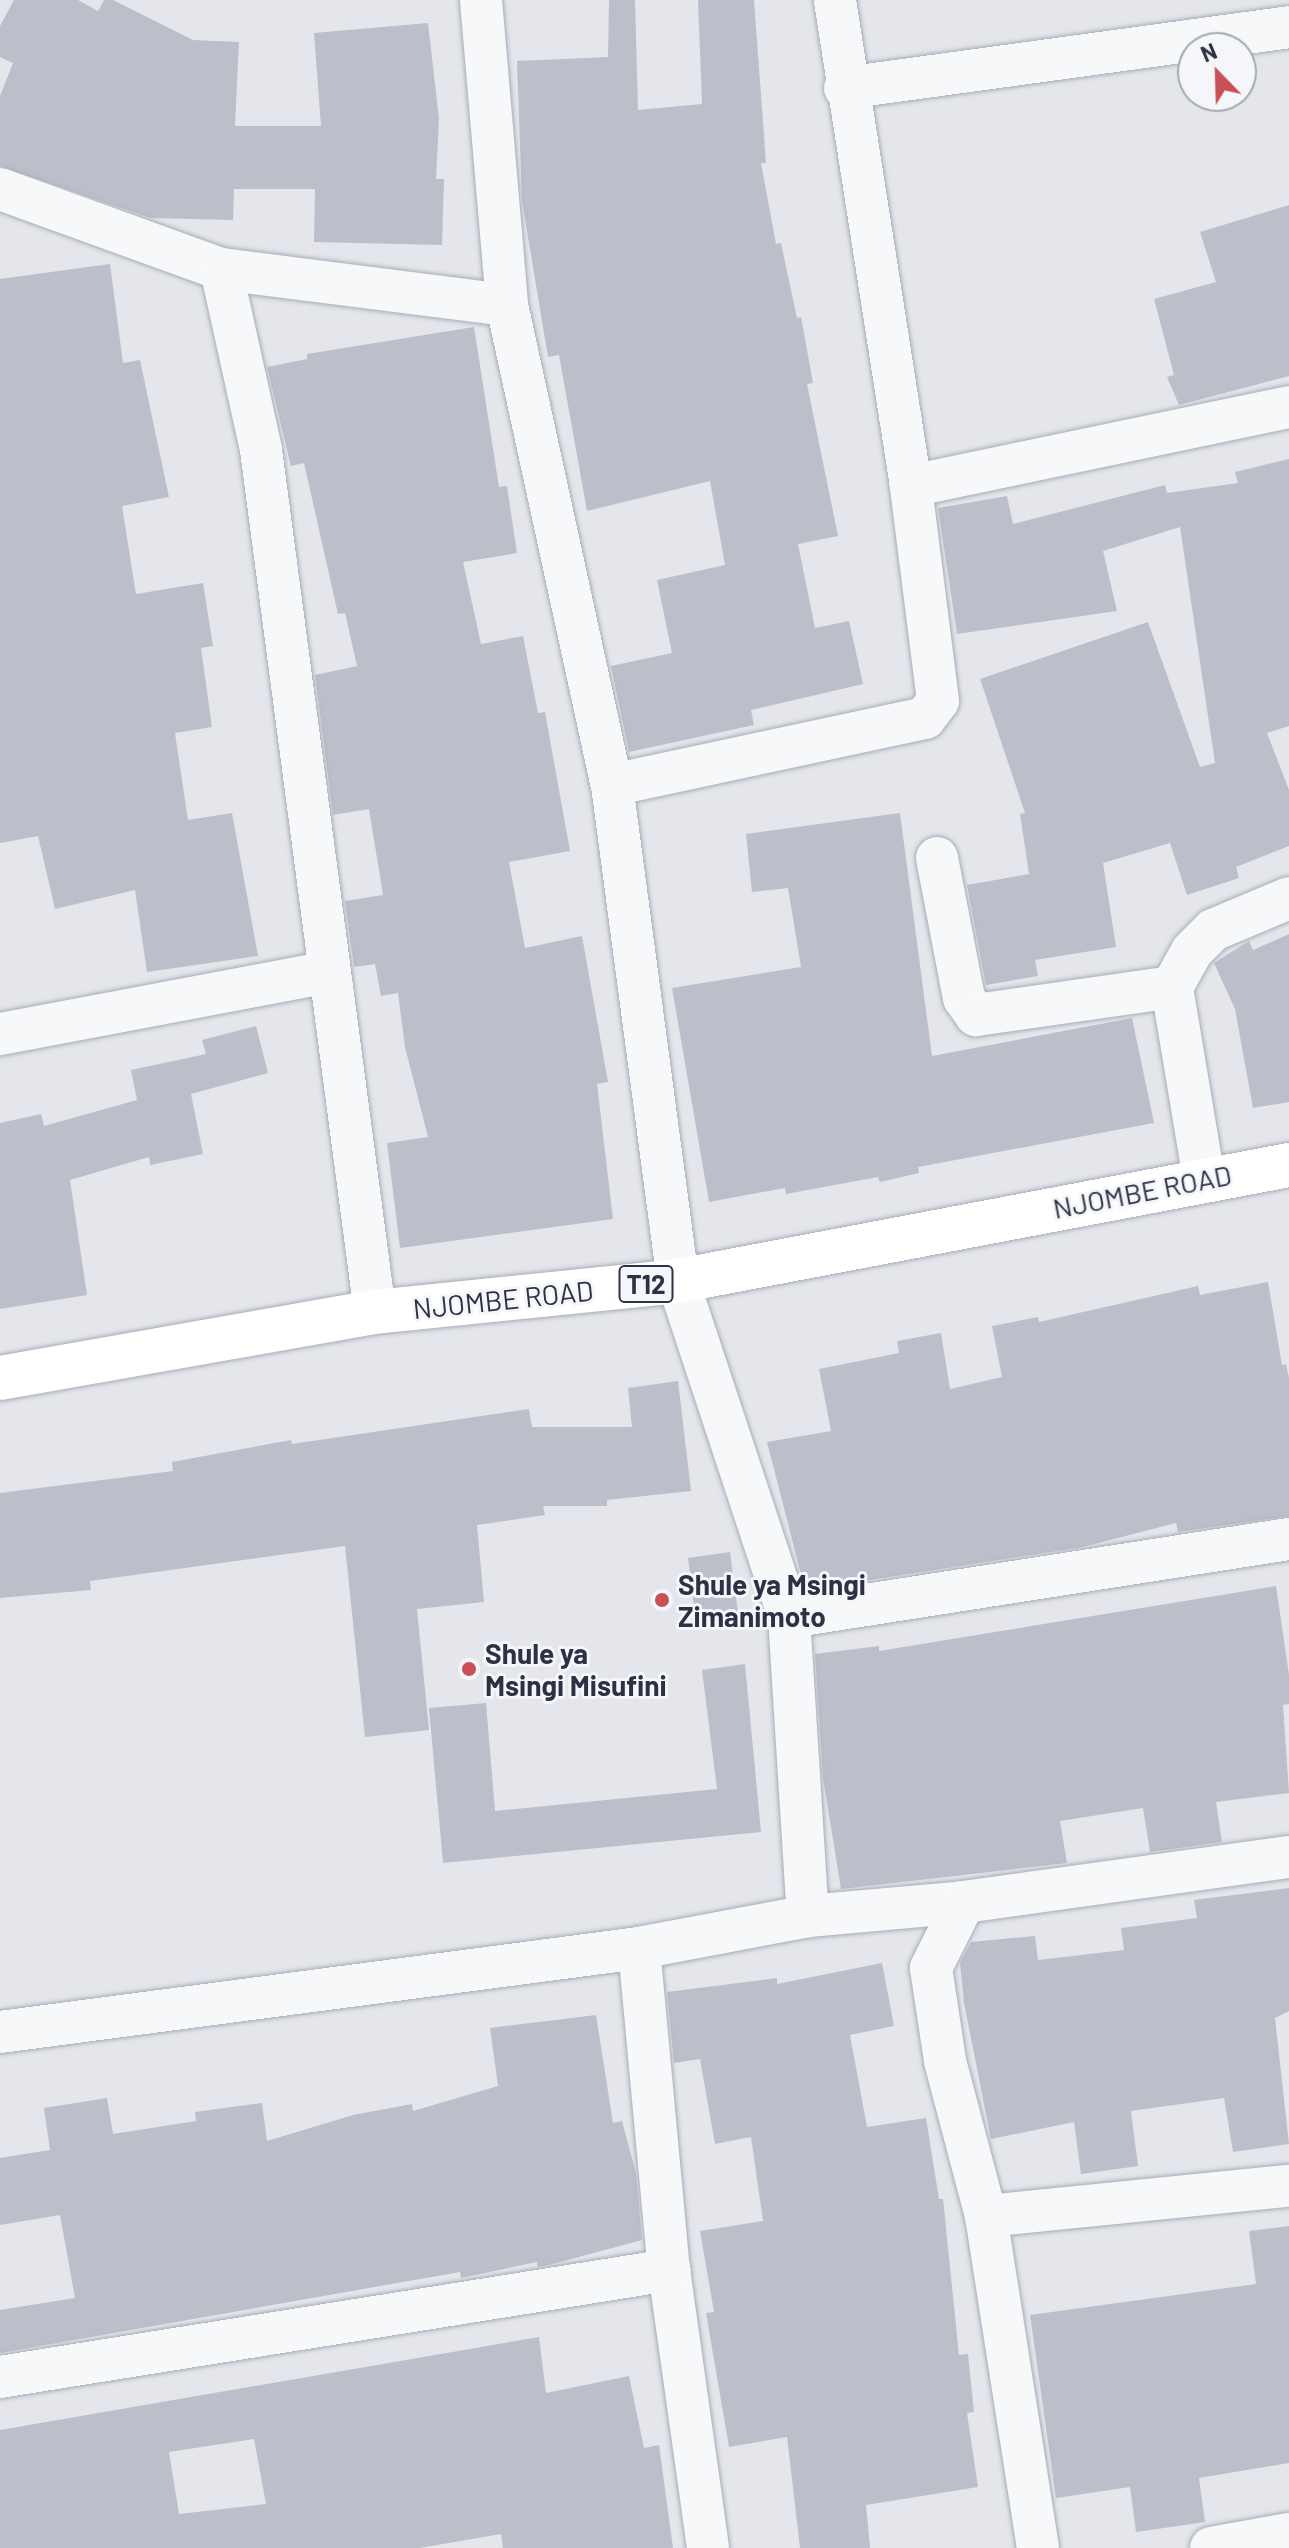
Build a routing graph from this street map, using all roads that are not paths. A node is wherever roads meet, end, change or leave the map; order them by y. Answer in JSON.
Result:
{"nodes":[{"id":1,"x":481,"y":0,"type":"edge"},
{"id":2,"x":835,"y":0,"type":"edge"},
{"id":3,"x":1289,"y":27,"type":"edge"},
{"id":4,"x":845,"y":88,"type":"junction"},
{"id":5,"x":0,"y":189,"type":"edge"},
{"id":6,"x":221,"y":269,"type":"junction"},
{"id":7,"x":507,"y":305,"type":"junction"},
{"id":8,"x":1289,"y":407,"type":"edge"},
{"id":9,"x":911,"y":486,"type":"junction"},
{"id":10,"x":612,"y":785,"type":"junction"},
{"id":11,"x":937,"y":858,"type":"dead end"},
{"id":12,"x":1289,"y":898,"type":"edge"},
{"id":13,"x":327,"y":972,"type":"junction"},
{"id":14,"x":1172,"y":987,"type":"junction"},
{"id":15,"x":0,"y":1034,"type":"edge"},
{"id":16,"x":1289,"y":1165,"type":"edge"},
{"id":17,"x":1204,"y":1179,"type":"junction"},
{"id":18,"x":678,"y":1281,"type":"junction"},
{"id":19,"x":375,"y":1312,"type":"junction"},
{"id":20,"x":0,"y":1378,"type":"edge"},
{"id":21,"x":1289,"y":1539,"type":"edge"},
{"id":22,"x":789,"y":1617,"type":"junction"},
{"id":23,"x":1289,"y":1857,"type":"edge"},
{"id":24,"x":964,"y":1902,"type":"junction"},
{"id":25,"x":808,"y":1916,"type":"junction"},
{"id":26,"x":639,"y":1948,"type":"junction"},
{"id":27,"x":0,"y":2032,"type":"edge"},
{"id":28,"x":1289,"y":2186,"type":"edge"},
{"id":29,"x":986,"y":2216,"type":"junction"},
{"id":30,"x":669,"y":2270,"type":"junction"},
{"id":31,"x":0,"y":2377,"type":"edge"},
{"id":32,"x":1289,"y":2534,"type":"edge"},
{"id":33,"x":708,"y":2548,"type":"edge"},
{"id":34,"x":1038,"y":2548,"type":"edge"},
{"id":35,"x":1211,"y":2548,"type":"edge"}],
"edges":[{"from":1,"to":7,"type":"street"},
{"from":2,"to":4,"type":"street"},
{"from":3,"to":4,"type":"street"},
{"from":4,"to":9,"type":"street"},
{"from":5,"to":6,"type":"street"},
{"from":6,"to":7,"type":"street"},
{"from":6,"to":13,"type":"street"},
{"from":7,"to":10,"type":"street"},
{"from":8,"to":9,"type":"street"},
{"from":9,"to":10,"type":"street"},
{"from":10,"to":18,"type":"street"},
{"from":11,"to":14,"type":"street"},
{"from":12,"to":14,"type":"street"},
{"from":13,"to":15,"type":"street"},
{"from":13,"to":19,"type":"street"},
{"from":14,"to":17,"type":"street"},
{"from":16,"to":17,"type":"highway","name":"NJOMBE ROAD","number":"T12"},
{"from":17,"to":18,"type":"highway","name":"NJOMBE ROAD","number":"T12"},
{"from":18,"to":19,"type":"highway","name":"NJOMBE ROAD","number":"T12"},
{"from":18,"to":22,"type":"street"},
{"from":19,"to":20,"type":"highway","name":"NJOMBE ROAD","number":"T12"},
{"from":21,"to":22,"type":"street"},
{"from":22,"to":25,"type":"street"},
{"from":23,"to":24,"type":"street"},
{"from":24,"to":25,"type":"street"},
{"from":24,"to":29,"type":"street"},
{"from":25,"to":26,"type":"street"},
{"from":26,"to":27,"type":"street"},
{"from":26,"to":30,"type":"street"},
{"from":28,"to":29,"type":"street"},
{"from":29,"to":34,"type":"street"},
{"from":30,"to":31,"type":"street"},
{"from":30,"to":33,"type":"street"},
{"from":32,"to":35,"type":"street"}]}
